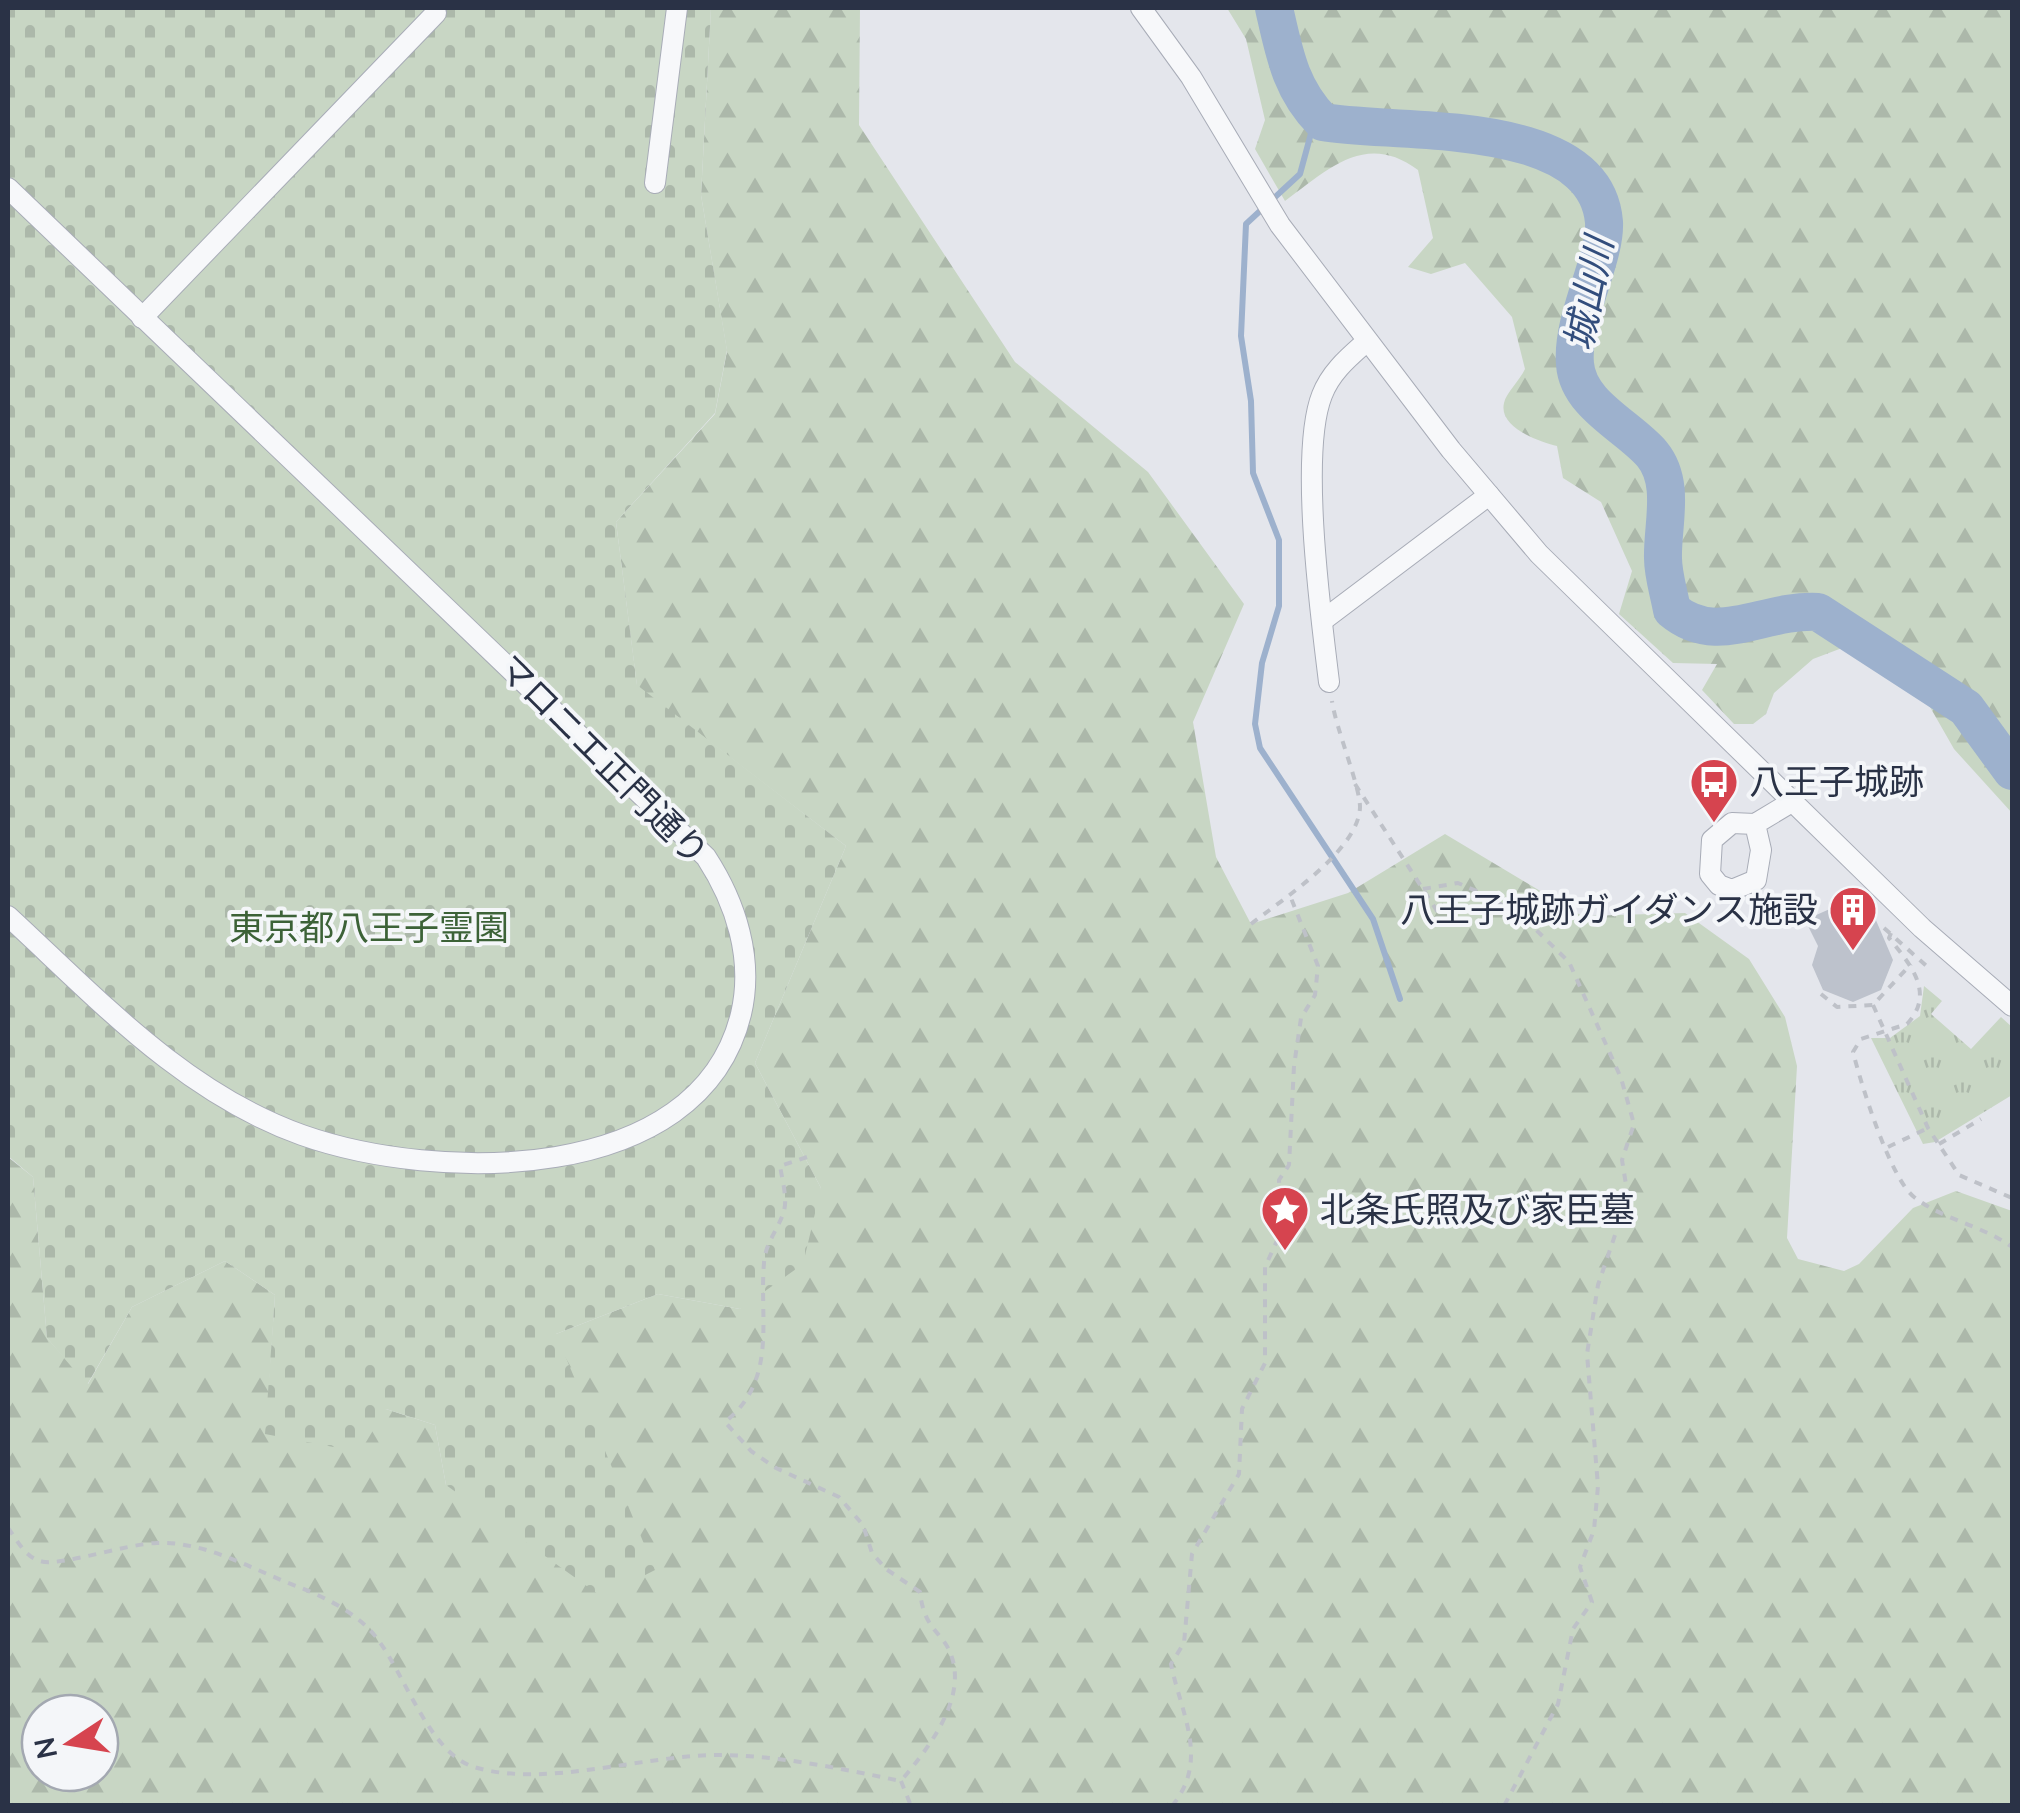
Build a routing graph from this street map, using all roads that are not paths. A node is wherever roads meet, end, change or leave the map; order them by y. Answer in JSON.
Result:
{"nodes":[{"id":1,"x":677,"y":8,"type":"edge"},
{"id":2,"x":1141,"y":8,"type":"edge"},
{"id":3,"x":436,"y":14,"type":"dead end"},
{"id":4,"x":655,"y":183,"type":"dead end"},
{"id":5,"x":8,"y":188,"type":"edge"},
{"id":6,"x":142,"y":318,"type":"junction"},
{"id":7,"x":1366,"y":342,"type":"junction"},
{"id":8,"x":1489,"y":496,"type":"junction"},
{"id":9,"x":1322,"y":621,"type":"junction"},
{"id":10,"x":1329,"y":682,"type":"road end"},
{"id":11,"x":1790,"y":803,"type":"junction"},
{"id":12,"x":1755,"y":824,"type":"dead end"},
{"id":13,"x":8,"y":916,"type":"edge"},
{"id":14,"x":2012,"y":1006,"type":"edge"}],
"edges":[{"from":1,"to":4,"type":"street"},
{"from":2,"to":7,"type":"street"},
{"from":3,"to":6,"type":"street"},
{"from":5,"to":6,"type":"street","name":"マロニエ正門通り"},
{"from":6,"to":13,"type":"street","name":"マロニエ正門通り"},
{"from":7,"to":8,"type":"street"},
{"from":7,"to":9,"type":"street"},
{"from":8,"to":9,"type":"street"},
{"from":8,"to":11,"type":"street"},
{"from":9,"to":10,"type":"street"},
{"from":11,"to":12,"type":"street"},
{"from":11,"to":14,"type":"street"}]}
